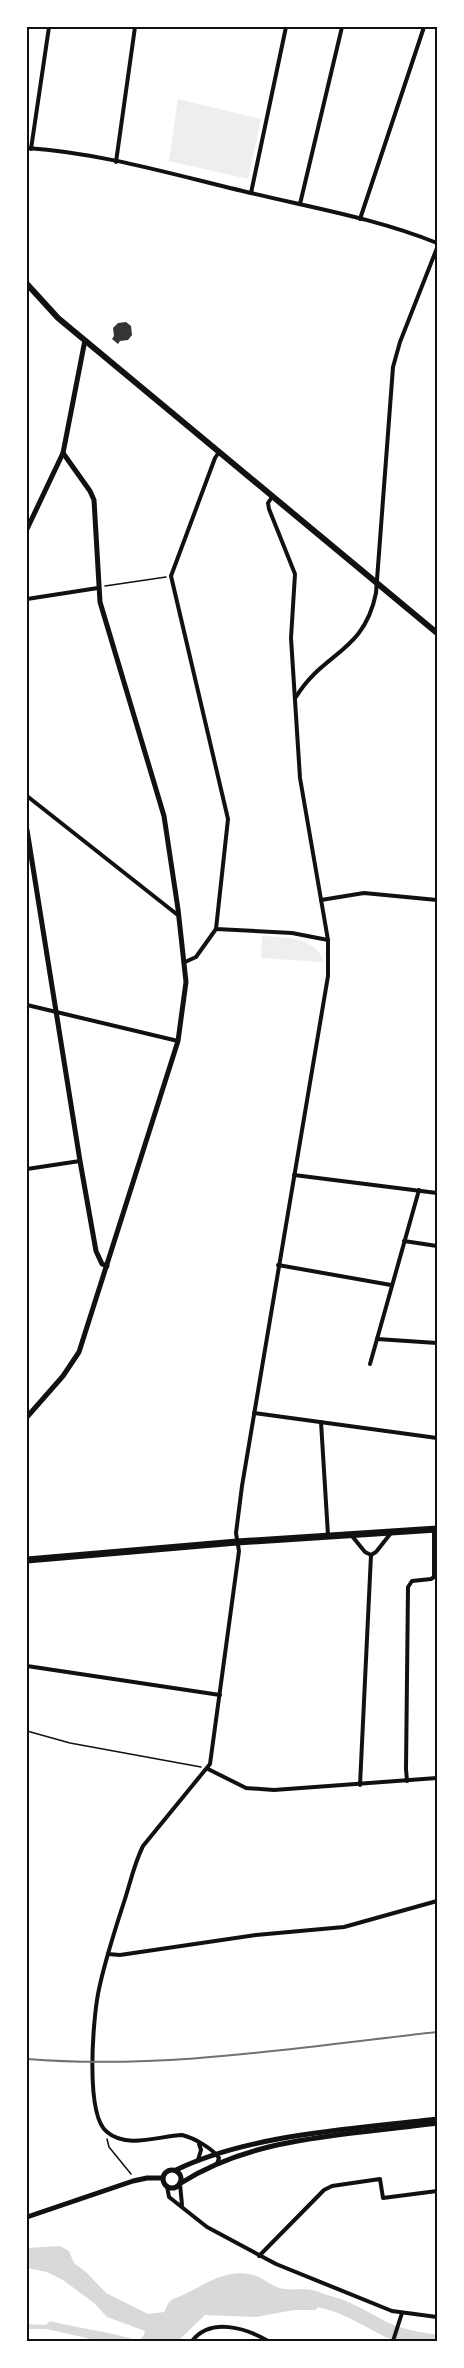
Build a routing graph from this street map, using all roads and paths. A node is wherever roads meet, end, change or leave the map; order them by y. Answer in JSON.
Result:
{"nodes":[{"id":1,"x":49,"y":27,"type":"edge"},
{"id":2,"x":135,"y":27,"type":"edge"},
{"id":3,"x":286,"y":27,"type":"edge"},
{"id":4,"x":342,"y":27,"type":"edge"},
{"id":5,"x":424,"y":27,"type":"edge"},
{"id":6,"x":29,"y":148,"type":"edge"},
{"id":7,"x":116,"y":162,"type":"junction"},
{"id":8,"x":250,"y":193,"type":"junction"},
{"id":9,"x":300,"y":204,"type":"junction"},
{"id":10,"x":360,"y":219,"type":"junction"},
{"id":11,"x":437,"y":243,"type":"edge"},
{"id":12,"x":437,"y":248,"type":"edge"},
{"id":13,"x":27,"y":284,"type":"edge"},
{"id":14,"x":85,"y":340,"type":"junction"},
{"id":15,"x":219,"y":452,"type":"junction"},
{"id":16,"x":63,"y":453,"type":"junction"},
{"id":17,"x":272,"y":497,"type":"junction"},
{"id":18,"x":27,"y":529,"type":"edge"},
{"id":19,"x":160,"y":578,"type":"dead end"},
{"id":20,"x":376,"y":583,"type":"junction"},
{"id":21,"x":98,"y":588,"type":"junction"},
{"id":22,"x":27,"y":599,"type":"edge"},
{"id":23,"x":437,"y":633,"type":"edge"},
{"id":24,"x":296,"y":698,"type":"junction"},
{"id":25,"x":27,"y":796,"type":"edge"},
{"id":26,"x":27,"y":830,"type":"edge"},
{"id":27,"x":321,"y":900,"type":"junction"},
{"id":28,"x":437,"y":900,"type":"edge"},
{"id":29,"x":179,"y":916,"type":"junction"},
{"id":30,"x":216,"y":929,"type":"junction"},
{"id":31,"x":328,"y":940,"type":"junction"},
{"id":32,"x":185,"y":962,"type":"junction"},
{"id":33,"x":27,"y":1005,"type":"edge"},
{"id":34,"x":56,"y":1012,"type":"junction"},
{"id":35,"x":178,"y":1041,"type":"junction"},
{"id":36,"x":80,"y":1161,"type":"junction"},
{"id":37,"x":27,"y":1169,"type":"edge"},
{"id":38,"x":294,"y":1175,"type":"junction"},
{"id":39,"x":419,"y":1190,"type":"junction"},
{"id":40,"x":437,"y":1193,"type":"edge"},
{"id":41,"x":404,"y":1241,"type":"junction"},
{"id":42,"x":437,"y":1246,"type":"edge"},
{"id":43,"x":278,"y":1265,"type":"junction"},
{"id":44,"x":107,"y":1266,"type":"junction"},
{"id":45,"x":391,"y":1285,"type":"junction"},
{"id":46,"x":377,"y":1339,"type":"junction"},
{"id":47,"x":437,"y":1343,"type":"edge"},
{"id":48,"x":370,"y":1364,"type":"dead end"},
{"id":49,"x":254,"y":1413,"type":"junction"},
{"id":50,"x":27,"y":1417,"type":"edge"},
{"id":51,"x":321,"y":1422,"type":"junction"},
{"id":52,"x":437,"y":1438,"type":"edge"},
{"id":53,"x":435,"y":1529,"type":"edge"},
{"id":54,"x":391,"y":1533,"type":"junction"},
{"id":55,"x":352,"y":1536,"type":"junction"},
{"id":56,"x":328,"y":1537,"type":"junction"},
{"id":57,"x":237,"y":1542,"type":"junction"},
{"id":58,"x":370,"y":1555,"type":"junction"},
{"id":59,"x":27,"y":1560,"type":"edge"},
{"id":60,"x":27,"y":1666,"type":"edge"},
{"id":61,"x":220,"y":1695,"type":"junction"},
{"id":62,"x":27,"y":1731,"type":"edge"},
{"id":63,"x":208,"y":1768,"type":"junction"},
{"id":64,"x":437,"y":1778,"type":"edge"},
{"id":65,"x":407,"y":1781,"type":"junction"},
{"id":66,"x":360,"y":1785,"type":"junction"},
{"id":67,"x":437,"y":1901,"type":"edge"},
{"id":68,"x":108,"y":1954,"type":"junction"},
{"id":69,"x":437,"y":2121,"type":"edge"},
{"id":70,"x":108,"y":2133,"type":"junction"},
{"id":71,"x":198,"y":2143,"type":"junction"},
{"id":72,"x":215,"y":2153,"type":"junction"},
{"id":73,"x":198,"y":2160,"type":"junction"},
{"id":74,"x":217,"y":2164,"type":"junction"},
{"id":75,"x":176,"y":2170,"type":"junction"},
{"id":76,"x":163,"y":2178,"type":"junction"},
{"id":77,"x":133,"y":2181,"type":"junction"},
{"id":78,"x":180,"y":2184,"type":"junction"},
{"id":79,"x":167,"y":2186,"type":"junction"},
{"id":80,"x":437,"y":2191,"type":"edge"},
{"id":81,"x":182,"y":2206,"type":"junction"},
{"id":82,"x":27,"y":2217,"type":"edge"},
{"id":83,"x":259,"y":2256,"type":"junction"},
{"id":84,"x":402,"y":2313,"type":"junction"},
{"id":85,"x":437,"y":2317,"type":"edge"},
{"id":86,"x":192,"y":2341,"type":"edge"},
{"id":87,"x":268,"y":2341,"type":"edge"},
{"id":88,"x":393,"y":2341,"type":"edge"}],
"edges":[{"from":1,"to":6,"type":"street"},
{"from":2,"to":7,"type":"street"},
{"from":3,"to":8,"type":"street"},
{"from":4,"to":9,"type":"street"},
{"from":5,"to":10,"type":"street"},
{"from":6,"to":7,"type":"street"},
{"from":7,"to":8,"type":"street"},
{"from":8,"to":9,"type":"street"},
{"from":9,"to":10,"type":"street"},
{"from":10,"to":11,"type":"street"},
{"from":12,"to":20,"type":"street"},
{"from":13,"to":14,"type":"main road"},
{"from":14,"to":15,"type":"main road"},
{"from":14,"to":16,"type":"street"},
{"from":15,"to":17,"type":"main road"},
{"from":15,"to":30,"type":"street"},
{"from":16,"to":18,"type":"street"},
{"from":16,"to":21,"type":"street"},
{"from":17,"to":20,"type":"main road"},
{"from":17,"to":24,"type":"street"},
{"from":19,"to":21,"type":"path"},
{"from":20,"to":23,"type":"main road"},
{"from":20,"to":24,"type":"street"},
{"from":21,"to":22,"type":"street"},
{"from":21,"to":29,"type":"street"},
{"from":24,"to":27,"type":"street"},
{"from":25,"to":29,"type":"street"},
{"from":26,"to":34,"type":"street"},
{"from":27,"to":28,"type":"street"},
{"from":27,"to":31,"type":"street"},
{"from":29,"to":32,"type":"street"},
{"from":30,"to":31,"type":"street"},
{"from":30,"to":32,"type":"street"},
{"from":31,"to":38,"type":"street"},
{"from":32,"to":35,"type":"street"},
{"from":33,"to":34,"type":"street"},
{"from":34,"to":35,"type":"street"},
{"from":34,"to":36,"type":"street"},
{"from":35,"to":44,"type":"street"},
{"from":36,"to":37,"type":"street"},
{"from":36,"to":44,"type":"street"},
{"from":38,"to":39,"type":"street"},
{"from":38,"to":43,"type":"street"},
{"from":39,"to":40,"type":"street"},
{"from":39,"to":41,"type":"street"},
{"from":41,"to":42,"type":"street"},
{"from":41,"to":45,"type":"street"},
{"from":43,"to":45,"type":"street"},
{"from":43,"to":49,"type":"street"},
{"from":44,"to":50,"type":"street"},
{"from":45,"to":46,"type":"street"},
{"from":46,"to":47,"type":"street"},
{"from":46,"to":48,"type":"street"},
{"from":49,"to":51,"type":"street"},
{"from":49,"to":57,"type":"street"},
{"from":51,"to":52,"type":"street"},
{"from":51,"to":56,"type":"street"},
{"from":53,"to":54,"type":"main road"},
{"from":53,"to":65,"type":"street"},
{"from":54,"to":55,"type":"main road"},
{"from":54,"to":58,"type":"street"},
{"from":55,"to":56,"type":"main road"},
{"from":55,"to":58,"type":"street"},
{"from":56,"to":57,"type":"main road"},
{"from":57,"to":59,"type":"main road"},
{"from":57,"to":61,"type":"street"},
{"from":58,"to":66,"type":"street"},
{"from":60,"to":61,"type":"street"},
{"from":61,"to":63,"type":"street"},
{"from":62,"to":63,"type":"path"},
{"from":63,"to":66,"type":"street"},
{"from":63,"to":68,"type":"street"},
{"from":64,"to":65,"type":"street"},
{"from":65,"to":66,"type":"street"},
{"from":67,"to":68,"type":"street"},
{"from":68,"to":70,"type":"street"},
{"from":69,"to":72,"type":"street"},
{"from":69,"to":74,"type":"street"},
{"from":70,"to":71,"type":"street"},
{"from":70,"to":77,"type":"path"},
{"from":71,"to":72,"type":"street"},
{"from":71,"to":73,"type":"street"},
{"from":72,"to":73,"type":"street"},
{"from":72,"to":74,"type":"street"},
{"from":73,"to":75,"type":"street"},
{"from":74,"to":78,"type":"street"},
{"from":75,"to":76,"type":"street"},
{"from":75,"to":78,"type":"street"},
{"from":76,"to":77,"type":"street"},
{"from":76,"to":79,"type":"street"},
{"from":77,"to":82,"type":"street"},
{"from":78,"to":79,"type":"street"},
{"from":78,"to":81,"type":"street"},
{"from":79,"to":81,"type":"street"},
{"from":80,"to":83,"type":"street"},
{"from":81,"to":83,"type":"street"},
{"from":83,"to":84,"type":"street"},
{"from":84,"to":85,"type":"street"},
{"from":84,"to":88,"type":"street"},
{"from":86,"to":87,"type":"street"}]}
